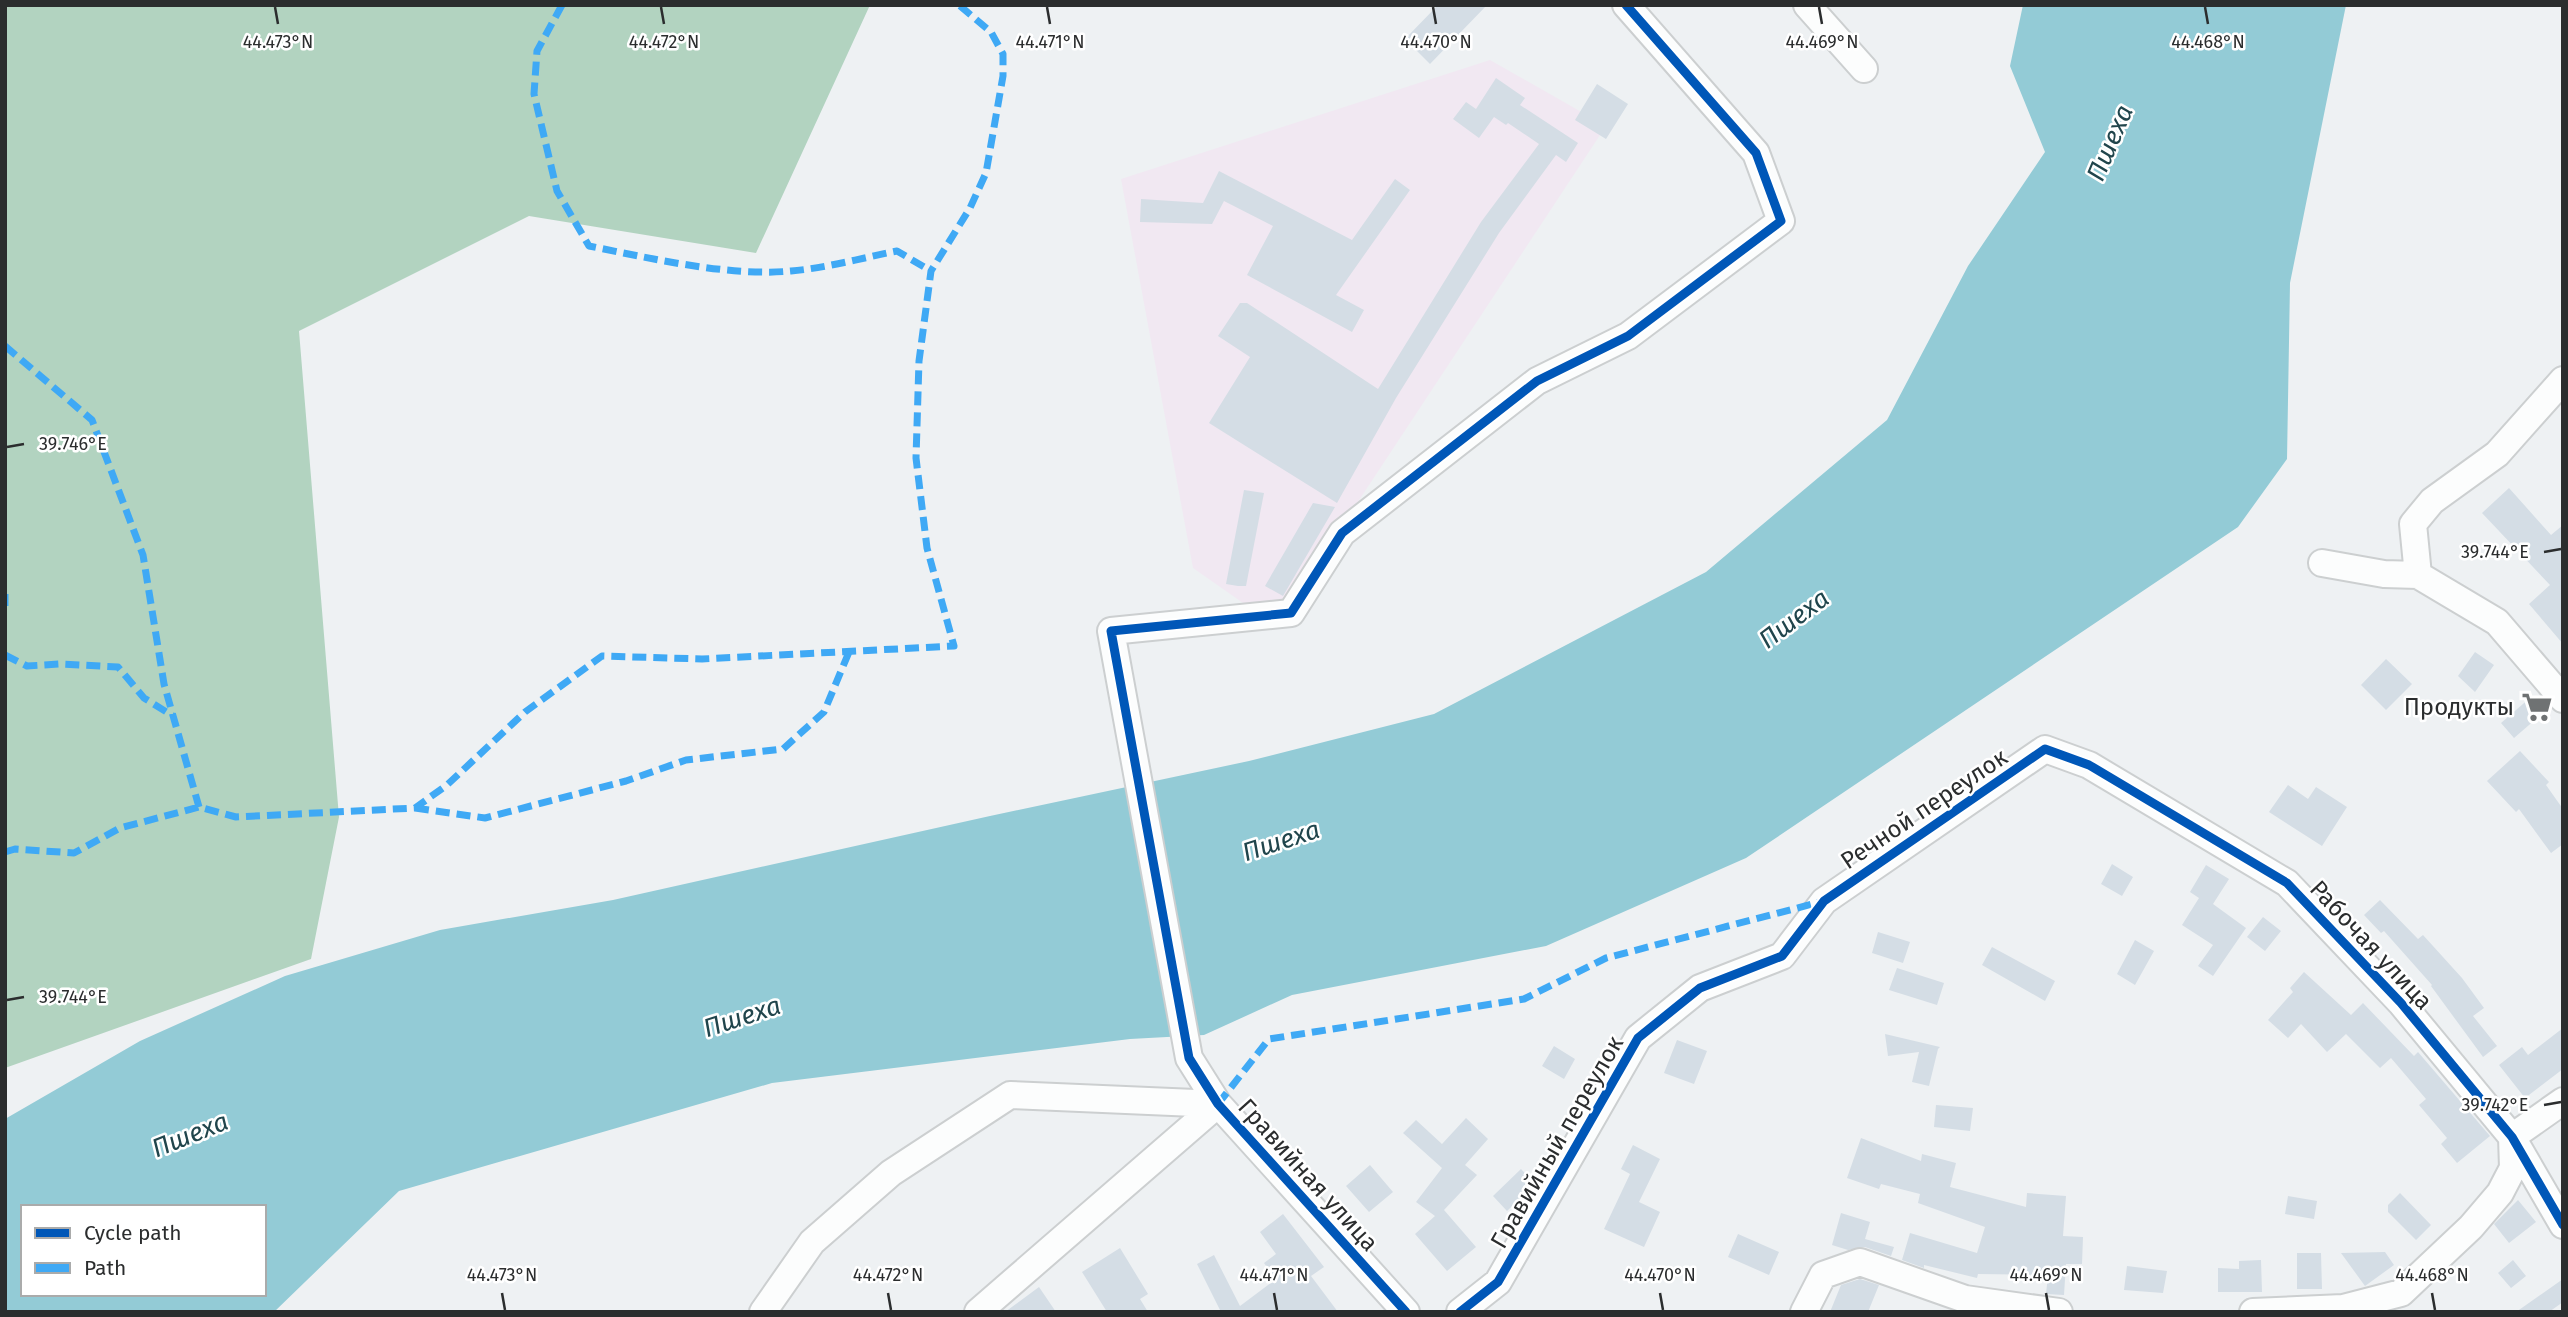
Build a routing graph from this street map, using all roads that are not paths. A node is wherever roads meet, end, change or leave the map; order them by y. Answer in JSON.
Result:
{"nodes":[{"id":1,"x":1626,"y":5,"type":"edge"},
{"id":2,"x":1807,"y":5,"type":"edge"},
{"id":3,"x":1864,"y":69,"type":"dead end"},
{"id":4,"x":2563,"y":380,"type":"edge"},
{"id":5,"x":2322,"y":564,"type":"dead end"},
{"id":6,"x":2418,"y":575,"type":"junction"},
{"id":7,"x":2563,"y":699,"type":"edge"},
{"id":8,"x":2045,"y":749,"type":"joint"},
{"id":9,"x":1824,"y":901,"type":"joint"},
{"id":10,"x":2563,"y":1101,"type":"edge"},
{"id":11,"x":1218,"y":1104,"type":"junction"},
{"id":12,"x":2512,"y":1137,"type":"junction"},
{"id":13,"x":2563,"y":1225,"type":"edge"},
{"id":14,"x":763,"y":1312,"type":"edge"},
{"id":15,"x":978,"y":1312,"type":"edge"},
{"id":16,"x":1406,"y":1312,"type":"edge"},
{"id":17,"x":1460,"y":1312,"type":"edge"},
{"id":18,"x":1804,"y":1312,"type":"edge"},
{"id":19,"x":2059,"y":1312,"type":"edge"},
{"id":20,"x":2234,"y":1312,"type":"edge"},
{"id":21,"x":2253,"y":1312,"type":"edge"}],
"edges":[{"from":1,"to":11,"type":"street","name":"Гравийная улица"},
{"from":2,"to":3,"type":"street"},
{"from":4,"to":6,"type":"street"},
{"from":5,"to":6,"type":"street"},
{"from":6,"to":7,"type":"street"},
{"from":8,"to":9,"type":"street","name":"Речной переулок"},
{"from":8,"to":12,"type":"street","name":"Рабочая улица"},
{"from":9,"to":17,"type":"street","name":"Гравийный переулок"},
{"from":10,"to":12,"type":"street"},
{"from":11,"to":14,"type":"street"},
{"from":11,"to":15,"type":"street","name":"Гравийная улица"},
{"from":11,"to":16,"type":"street","name":"Гравийная улица"},
{"from":12,"to":13,"type":"street","name":"Рабочая улица"},
{"from":12,"to":21,"type":"street"},
{"from":18,"to":19,"type":"street"},
{"from":20,"to":21,"type":"street"}]}
